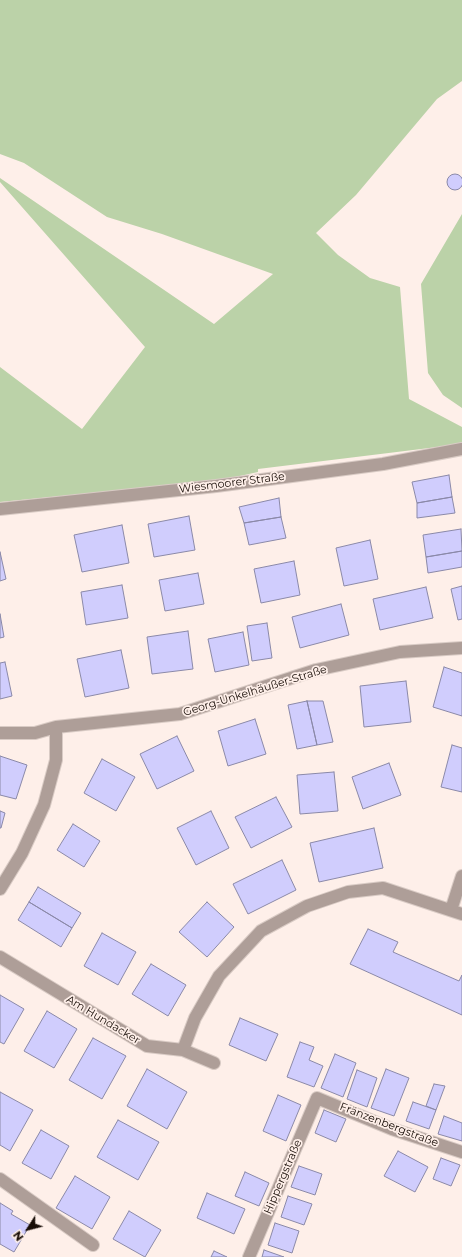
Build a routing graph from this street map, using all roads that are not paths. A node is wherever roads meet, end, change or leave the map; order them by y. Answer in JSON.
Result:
{"nodes":[{"id":1,"x":462,"y":449,"type":"edge"},
{"id":2,"x":0,"y":509,"type":"edge"},
{"id":3,"x":462,"y":648,"type":"edge"},
{"id":4,"x":56,"y":727,"type":"junction"},
{"id":5,"x":0,"y":733,"type":"edge"},
{"id":6,"x":462,"y":876,"type":"edge"},
{"id":7,"x":0,"y":888,"type":"edge"},
{"id":8,"x":456,"y":912,"type":"edge"},
{"id":9,"x":0,"y":957,"type":"edge"},
{"id":10,"x":183,"y":1050,"type":"junction"},
{"id":11,"x":214,"y":1063,"type":"dead end"},
{"id":12,"x":317,"y":1098,"type":"joint"},
{"id":13,"x":462,"y":1152,"type":"edge"},
{"id":14,"x":0,"y":1179,"type":"edge"},
{"id":15,"x":93,"y":1245,"type":"dead end"},
{"id":16,"x":249,"y":1257,"type":"edge"}],
"edges":[{"from":1,"to":2,"type":"street","name":"Wiesmoorer Straße"},
{"from":3,"to":4,"type":"street","name":"Georg-Unkelhäußer-Straße"},
{"from":4,"to":5,"type":"street","name":"Georg-Unkelhäußer-Straße"},
{"from":4,"to":7,"type":"street"},
{"from":6,"to":8,"type":"street"},
{"from":8,"to":10,"type":"street"},
{"from":9,"to":10,"type":"street","name":"Am Hundacker"},
{"from":10,"to":11,"type":"street","name":"Am Hundacker"},
{"from":12,"to":13,"type":"street","name":"Fränzenbergstraße"},
{"from":12,"to":16,"type":"street","name":"Hippergstraße"},
{"from":14,"to":15,"type":"street"}]}
